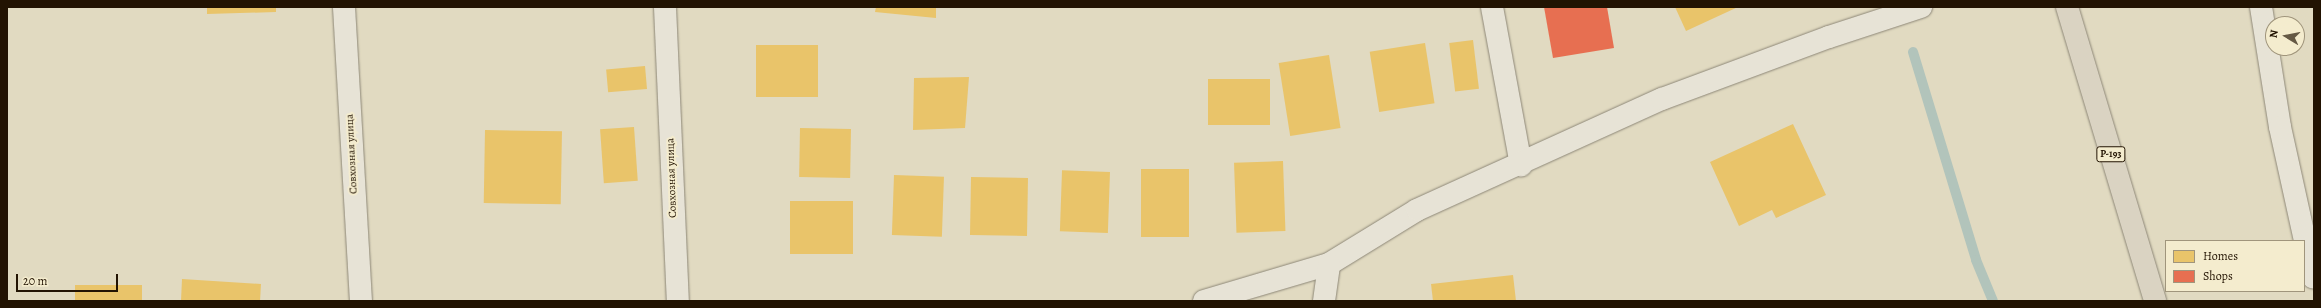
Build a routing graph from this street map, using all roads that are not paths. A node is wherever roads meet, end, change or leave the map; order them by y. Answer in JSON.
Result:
{"nodes":[{"id":1,"x":344,"y":7,"type":"edge"},
{"id":2,"x":665,"y":7,"type":"edge"},
{"id":3,"x":1492,"y":7,"type":"edge"},
{"id":4,"x":1921,"y":7,"type":"edge"},
{"id":5,"x":2067,"y":7,"type":"edge"},
{"id":6,"x":2261,"y":7,"type":"edge"},
{"id":7,"x":1521,"y":165,"type":"junction"},
{"id":8,"x":2305,"y":240,"type":"edge"},
{"id":9,"x":2305,"y":241,"type":"edge"},
{"id":10,"x":1329,"y":264,"type":"junction"},
{"id":11,"x":2313,"y":277,"type":"dead end"},
{"id":12,"x":361,"y":301,"type":"edge"},
{"id":13,"x":678,"y":301,"type":"edge"},
{"id":14,"x":1204,"y":301,"type":"edge"},
{"id":15,"x":1324,"y":301,"type":"edge"},
{"id":16,"x":2155,"y":301,"type":"edge"}],
"edges":[{"from":1,"to":12,"type":"street","name":"Совхозная улица"},
{"from":2,"to":13,"type":"street","name":"Совхозная улица"},
{"from":3,"to":7,"type":"street"},
{"from":4,"to":7,"type":"street"},
{"from":5,"to":16,"type":"highway","number":"Р-193"},
{"from":6,"to":8,"type":"street"},
{"from":7,"to":10,"type":"street"},
{"from":9,"to":11,"type":"street"},
{"from":10,"to":14,"type":"street"},
{"from":10,"to":15,"type":"street"}]}
